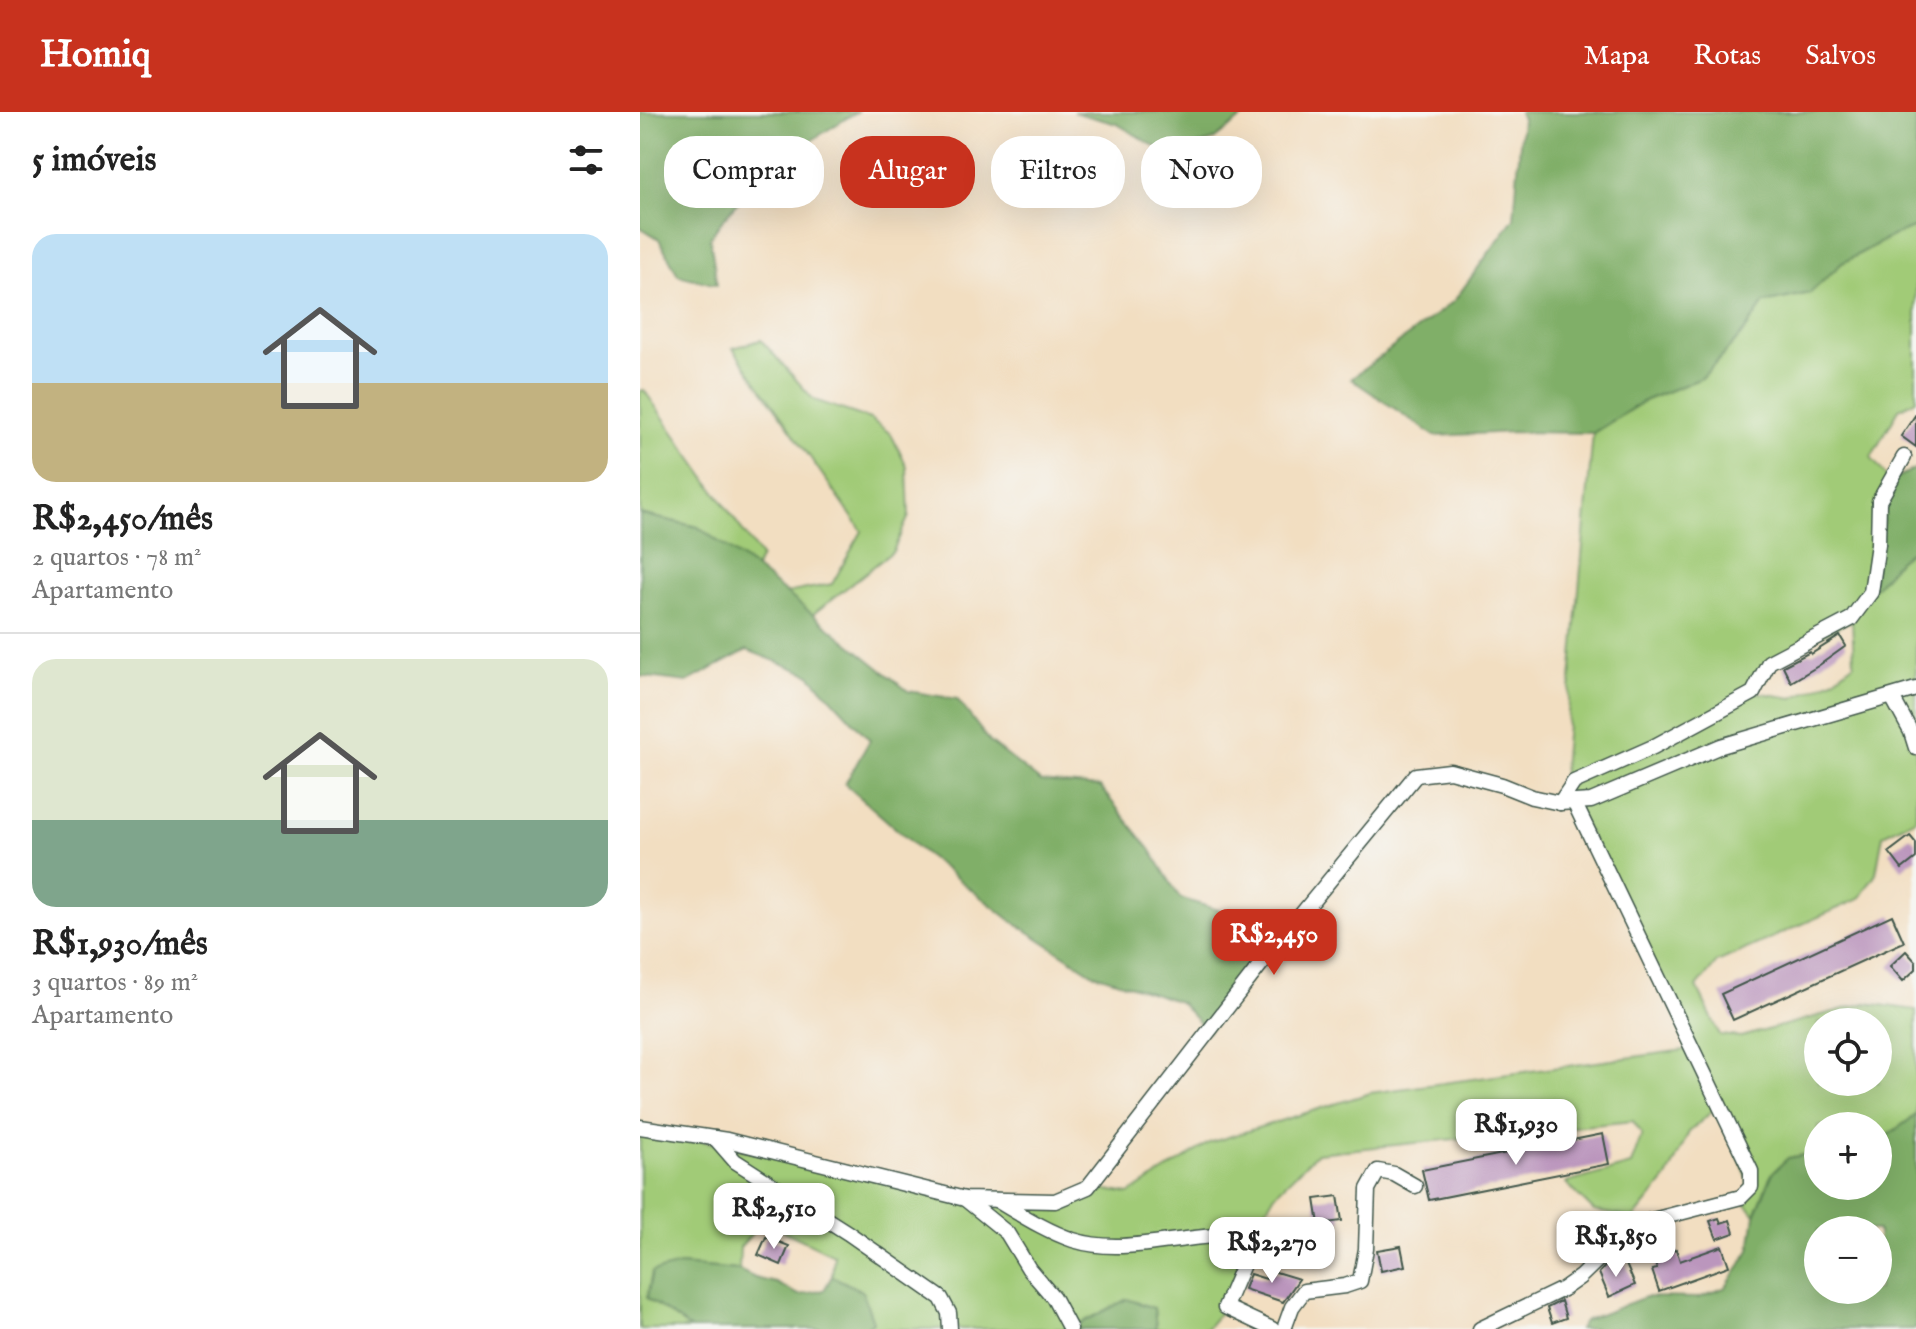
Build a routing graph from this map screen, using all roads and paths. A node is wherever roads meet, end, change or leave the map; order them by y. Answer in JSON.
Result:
{"nodes":[{"id":1,"x":1904,"y":457,"type":"dead end"},
{"id":2,"x":1916,"y":689,"type":"edge"},
{"id":3,"x":1892,"y":697,"type":"junction"},
{"id":4,"x":1916,"y":748,"type":"edge"},
{"id":5,"x":1567,"y":802,"type":"junction"},
{"id":6,"x":640,"y":1127,"type":"edge"},
{"id":7,"x":715,"y":1138,"type":"junction"},
{"id":8,"x":1415,"y":1186,"type":"dead end"},
{"id":9,"x":965,"y":1199,"type":"junction"},
{"id":10,"x":994,"y":1199,"type":"junction"},
{"id":11,"x":1501,"y":1325,"type":"edge"},
{"id":12,"x":950,"y":1329,"type":"edge"},
{"id":13,"x":1070,"y":1329,"type":"edge"},
{"id":14,"x":1272,"y":1329,"type":"edge"},
{"id":15,"x":1284,"y":1329,"type":"edge"},
{"id":16,"x":1480,"y":1329,"type":"edge"}],
"edges":[{"from":1,"to":5,"type":"street"},
{"from":2,"to":3,"type":"street"},
{"from":3,"to":4,"type":"street"},
{"from":3,"to":5,"type":"street"},
{"from":5,"to":10,"type":"street"},
{"from":5,"to":11,"type":"street"},
{"from":6,"to":7,"type":"street"},
{"from":7,"to":9,"type":"street"},
{"from":7,"to":12,"type":"street"},
{"from":8,"to":15,"type":"street"},
{"from":9,"to":10,"type":"street"},
{"from":9,"to":13,"type":"street"},
{"from":10,"to":14,"type":"street"},
{"from":11,"to":16,"type":"street"}]}
